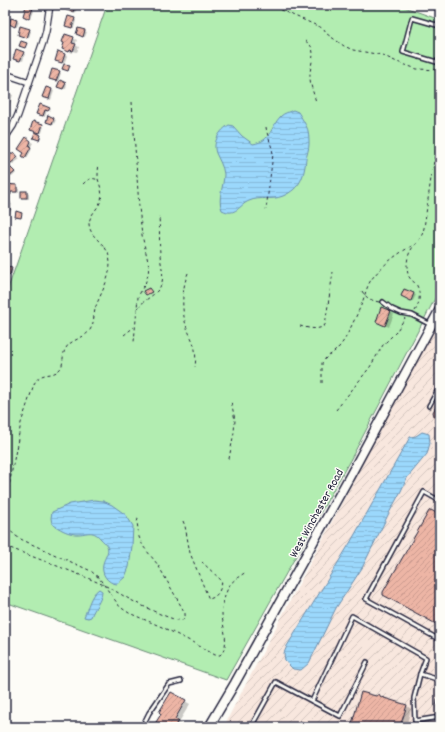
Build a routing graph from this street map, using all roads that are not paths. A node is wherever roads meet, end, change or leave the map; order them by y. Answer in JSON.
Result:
{"nodes":[{"id":1,"x":50,"y":5,"type":"edge"},
{"id":2,"x":437,"y":5,"type":"edge"},
{"id":3,"x":440,"y":6,"type":"edge"},
{"id":4,"x":440,"y":26,"type":"edge"},
{"id":5,"x":440,"y":63,"type":"edge"},
{"id":6,"x":5,"y":74,"type":"edge"},
{"id":7,"x":30,"y":82,"type":"junction"},
{"id":8,"x":5,"y":138,"type":"edge"},
{"id":9,"x":383,"y":302,"type":"road end"},
{"id":10,"x":440,"y":309,"type":"edge"},
{"id":11,"x":431,"y":325,"type":"junction"},
{"id":12,"x":440,"y":386,"type":"edge"},
{"id":13,"x":429,"y":406,"type":"dead end"},
{"id":14,"x":440,"y":501,"type":"edge"},
{"id":15,"x":440,"y":640,"type":"edge"},
{"id":16,"x":367,"y":662,"type":"dead end"},
{"id":17,"x":420,"y":674,"type":"junction"},
{"id":18,"x":440,"y":680,"type":"edge"},
{"id":19,"x":181,"y":681,"type":"dead end"},
{"id":20,"x":440,"y":698,"type":"edge"},
{"id":21,"x":312,"y":701,"type":"junction"},
{"id":22,"x":440,"y":718,"type":"edge"},
{"id":23,"x":415,"y":721,"type":"junction"},
{"id":24,"x":142,"y":727,"type":"edge"},
{"id":25,"x":209,"y":727,"type":"edge"},
{"id":26,"x":251,"y":727,"type":"edge"},
{"id":27,"x":413,"y":727,"type":"edge"}],
"edges":[{"from":1,"to":7,"type":"street"},
{"from":2,"to":3,"type":"main road"},
{"from":4,"to":5,"type":"lane"},
{"from":6,"to":7,"type":"street"},
{"from":7,"to":8,"type":"street"},
{"from":9,"to":11,"type":"lane"},
{"from":10,"to":11,"type":"main road","name":"West Winchester Road"},
{"from":11,"to":25,"type":"main road","name":"West Winchester Road"},
{"from":12,"to":13,"type":"lane"},
{"from":14,"to":15,"type":"lane"},
{"from":16,"to":21,"type":"lane"},
{"from":17,"to":18,"type":"lane"},
{"from":17,"to":21,"type":"lane"},
{"from":17,"to":23,"type":"lane"},
{"from":19,"to":24,"type":"lane"},
{"from":20,"to":22,"type":"lane"},
{"from":21,"to":26,"type":"lane"},
{"from":22,"to":23,"type":"lane"},
{"from":23,"to":27,"type":"lane"}]}
